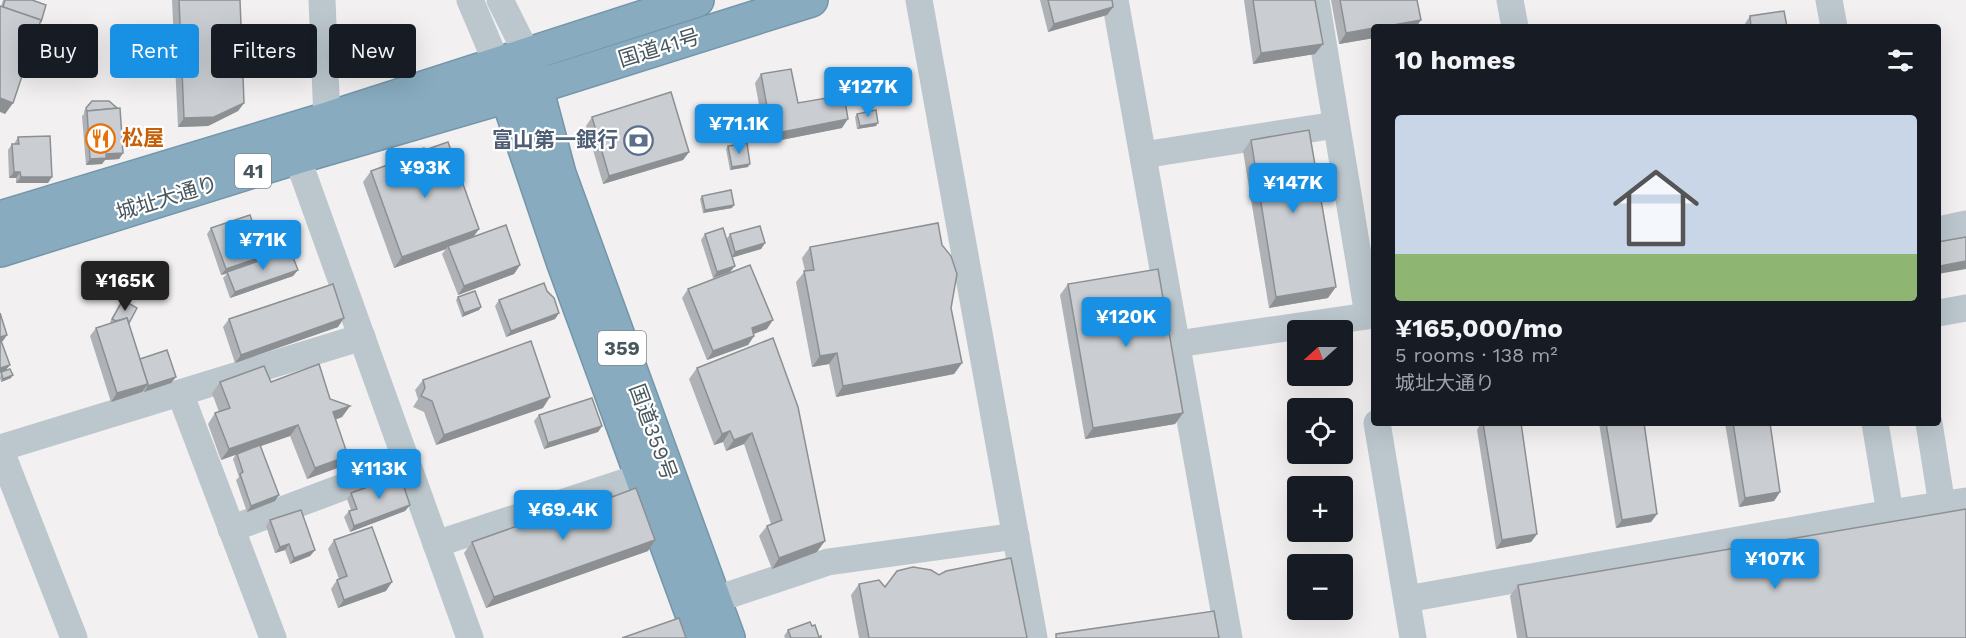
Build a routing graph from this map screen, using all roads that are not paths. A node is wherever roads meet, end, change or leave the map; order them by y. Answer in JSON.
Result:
{"nodes":[{"id":1,"x":322,"y":0,"type":"edge"},
{"id":2,"x":470,"y":0,"type":"edge"},
{"id":3,"x":500,"y":0,"type":"edge"},
{"id":4,"x":697,"y":0,"type":"edge"},
{"id":5,"x":812,"y":0,"type":"edge"},
{"id":6,"x":919,"y":0,"type":"edge"},
{"id":7,"x":1115,"y":0,"type":"edge"},
{"id":8,"x":1317,"y":0,"type":"edge"},
{"id":9,"x":1510,"y":0,"type":"edge"},
{"id":10,"x":1829,"y":0,"type":"edge"},
{"id":11,"x":1514,"y":24,"type":"edge"},
{"id":12,"x":1833,"y":24,"type":"edge"},
{"id":13,"x":512,"y":59,"type":"junction"},
{"id":14,"x":537,"y":86,"type":"junction"},
{"id":15,"x":507,"y":96,"type":"junction"},
{"id":16,"x":327,"y":119,"type":"junction"},
{"id":17,"x":1336,"y":125,"type":"junction"},
{"id":18,"x":1143,"y":155,"type":"junction"},
{"id":19,"x":297,"y":158,"type":"junction"},
{"id":20,"x":0,"y":218,"type":"edge"},
{"id":21,"x":1966,"y":224,"type":"edge"},
{"id":22,"x":1941,"y":229,"type":"edge"},
{"id":23,"x":0,"y":250,"type":"edge"},
{"id":24,"x":1966,"y":308,"type":"edge"},
{"id":25,"x":1941,"y":312,"type":"edge"},
{"id":26,"x":1371,"y":315,"type":"edge"},
{"id":27,"x":362,"y":336,"type":"junction"},
{"id":28,"x":1177,"y":344,"type":"junction"},
{"id":29,"x":180,"y":393,"type":"junction"},
{"id":30,"x":1378,"y":426,"type":"edge"},
{"id":31,"x":1876,"y":426,"type":"edge"},
{"id":32,"x":1930,"y":426,"type":"edge"},
{"id":33,"x":0,"y":448,"type":"edge"},
{"id":34,"x":407,"y":463,"type":"junction"},
{"id":35,"x":644,"y":476,"type":"junction"},
{"id":36,"x":1954,"y":503,"type":"edge"},
{"id":37,"x":1890,"y":513,"type":"junction"},
{"id":38,"x":231,"y":529,"type":"junction"},
{"id":39,"x":1016,"y":536,"type":"junction"},
{"id":40,"x":436,"y":544,"type":"junction"},
{"id":41,"x":1407,"y":599,"type":"junction"},
{"id":42,"x":714,"y":600,"type":"junction"},
{"id":43,"x":74,"y":638,"type":"edge"},
{"id":44,"x":273,"y":638,"type":"edge"},
{"id":45,"x":470,"y":638,"type":"edge"},
{"id":46,"x":701,"y":638,"type":"edge"},
{"id":47,"x":728,"y":638,"type":"edge"},
{"id":48,"x":1034,"y":638,"type":"edge"},
{"id":49,"x":1230,"y":638,"type":"edge"},
{"id":50,"x":1413,"y":638,"type":"edge"}],
"edges":[{"from":1,"to":16,"type":"street"},
{"from":2,"to":13,"type":"street"},
{"from":3,"to":13,"type":"street"},
{"from":4,"to":13,"type":"highway","name":"国道41号","number":"41"},
{"from":5,"to":14,"type":"highway","name":"国道41号","number":"41"},
{"from":6,"to":39,"type":"street"},
{"from":7,"to":18,"type":"street"},
{"from":8,"to":17,"type":"street"},
{"from":9,"to":11,"type":"street"},
{"from":10,"to":12,"type":"street"},
{"from":13,"to":14,"type":"highway","name":"国道359号","number":"359"},
{"from":13,"to":15,"type":"highway","name":"国道359号","number":"359"},
{"from":13,"to":16,"type":"highway","name":"城址大通り","number":"41"},
{"from":14,"to":15,"type":"highway","name":"国道41号","number":"41"},
{"from":14,"to":42,"type":"highway","name":"国道359号","number":"359"},
{"from":15,"to":19,"type":"highway","name":"城址大通り","number":"41"},
{"from":15,"to":35,"type":"highway","name":"国道359号","number":"359"},
{"from":16,"to":20,"type":"highway","name":"城址大通り","number":"41"},
{"from":17,"to":18,"type":"street"},
{"from":17,"to":26,"type":"street"},
{"from":18,"to":28,"type":"street"},
{"from":19,"to":23,"type":"highway","name":"城址大通り","number":"41"},
{"from":19,"to":27,"type":"street"},
{"from":21,"to":22,"type":"street"},
{"from":24,"to":25,"type":"street"},
{"from":26,"to":28,"type":"street"},
{"from":27,"to":29,"type":"street"},
{"from":27,"to":34,"type":"street"},
{"from":28,"to":49,"type":"street"},
{"from":29,"to":33,"type":"street"},
{"from":29,"to":38,"type":"street"},
{"from":30,"to":41,"type":"street"},
{"from":31,"to":37,"type":"street"},
{"from":32,"to":36,"type":"street"},
{"from":33,"to":43,"type":"street"},
{"from":34,"to":38,"type":"street"},
{"from":34,"to":40,"type":"street"},
{"from":35,"to":40,"type":"street"},
{"from":35,"to":46,"type":"highway","name":"国道359号","number":"359"},
{"from":36,"to":37,"type":"street"},
{"from":37,"to":41,"type":"street"},
{"from":38,"to":44,"type":"street"},
{"from":39,"to":42,"type":"street"},
{"from":39,"to":48,"type":"street"},
{"from":40,"to":45,"type":"street"},
{"from":41,"to":50,"type":"street"},
{"from":42,"to":47,"type":"highway","name":"国道359号","number":"359"}]}
